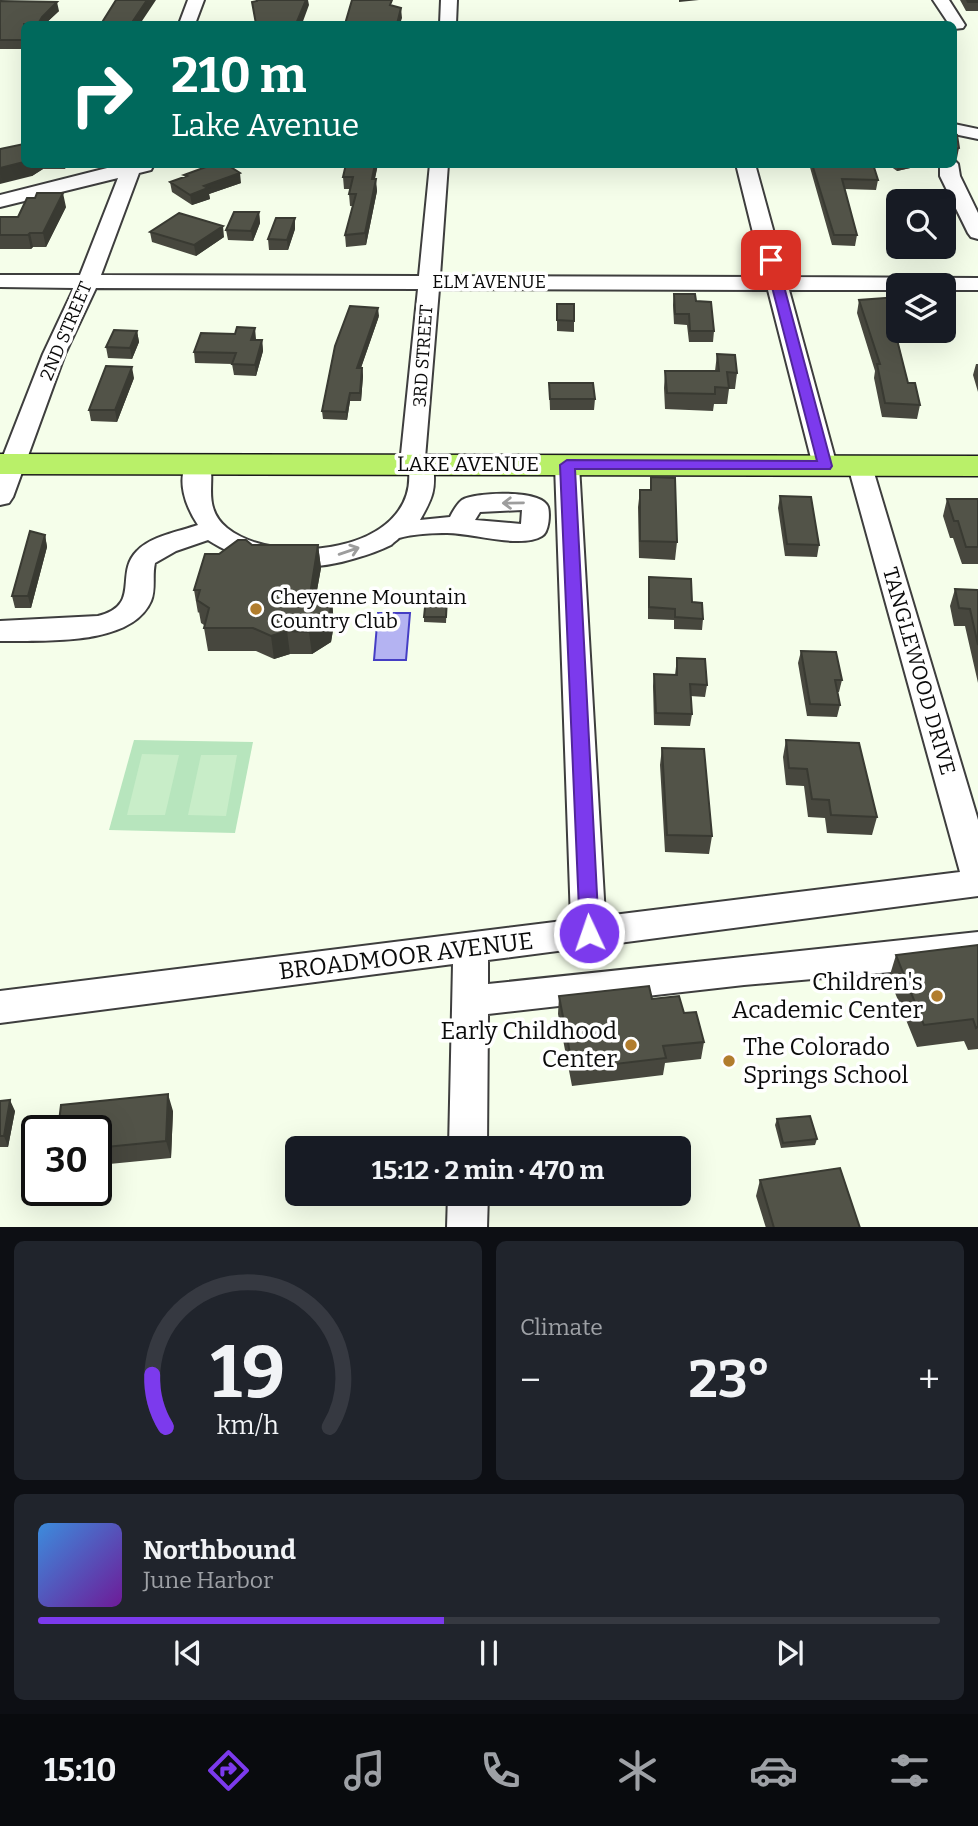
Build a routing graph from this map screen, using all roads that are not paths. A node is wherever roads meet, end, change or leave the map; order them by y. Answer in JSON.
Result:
{"nodes":[{"id":1,"x":196,"y":0,"type":"edge"},
{"id":2,"x":449,"y":0,"type":"edge"},
{"id":3,"x":941,"y":0,"type":"edge"},
{"id":4,"x":188,"y":21,"type":"edge"},
{"id":5,"x":448,"y":21,"type":"edge"},
{"id":6,"x":953,"y":21,"type":"edge"},
{"id":7,"x":957,"y":25,"type":"edge"},
{"id":8,"x":978,"y":25,"type":"edge"},
{"id":9,"x":957,"y":130,"type":"edge"},
{"id":10,"x":978,"y":134,"type":"edge"},
{"id":11,"x":130,"y":168,"type":"edge"},
{"id":12,"x":137,"y":168,"type":"edge"},
{"id":13,"x":439,"y":168,"type":"edge"},
{"id":14,"x":746,"y":168,"type":"edge"},
{"id":15,"x":949,"y":168,"type":"edge"},
{"id":16,"x":0,"y":201,"type":"edge"},
{"id":17,"x":978,"y":233,"type":"edge"},
{"id":18,"x":0,"y":281,"type":"edge"},
{"id":19,"x":88,"y":281,"type":"junction"},
{"id":20,"x":428,"y":282,"type":"junction"},
{"id":21,"x":778,"y":284,"type":"junction"},
{"id":22,"x":978,"y":284,"type":"edge"},
{"id":23,"x":6,"y":464,"type":"edge"},
{"id":24,"x":198,"y":464,"type":"junction"},
{"id":25,"x":416,"y":464,"type":"junction"},
{"id":26,"x":567,"y":465,"type":"junction"},
{"id":27,"x":825,"y":466,"type":"junction"},
{"id":28,"x":860,"y":466,"type":"junction"},
{"id":29,"x":978,"y":466,"type":"edge"},
{"id":30,"x":0,"y":497,"type":"edge"},
{"id":31,"x":418,"y":501,"type":"junction"},
{"id":32,"x":213,"y":529,"type":"junction"},
{"id":33,"x":391,"y":531,"type":"junction"},
{"id":34,"x":0,"y":631,"type":"edge"},
{"id":35,"x":978,"y":876,"type":"edge"},
{"id":36,"x":978,"y":883,"type":"edge"},
{"id":37,"x":589,"y":933,"type":"junction"},
{"id":38,"x":978,"y":946,"type":"edge"},
{"id":39,"x":471,"y":948,"type":"junction"},
{"id":40,"x":470,"y":1001,"type":"junction"},
{"id":41,"x":0,"y":1007,"type":"edge"},
{"id":42,"x":468,"y":1136,"type":"edge"},
{"id":43,"x":468,"y":1206,"type":"edge"},
{"id":44,"x":467,"y":1227,"type":"edge"}],
"edges":[{"from":1,"to":4,"type":"street"},
{"from":2,"to":5,"type":"street"},
{"from":3,"to":6,"type":"street"},
{"from":7,"to":8,"type":"street"},
{"from":9,"to":10,"type":"street"},
{"from":11,"to":16,"type":"street"},
{"from":12,"to":19,"type":"street","name":"2ND STREET"},
{"from":13,"to":20,"type":"street","name":"3RD STREET"},
{"from":14,"to":21,"type":"street"},
{"from":15,"to":17,"type":"street"},
{"from":18,"to":19,"type":"street","name":"ELM AVENUE"},
{"from":19,"to":20,"type":"street","name":"ELM AVENUE"},
{"from":19,"to":23,"type":"street","name":"2ND STREET"},
{"from":20,"to":21,"type":"street","name":"ELM AVENUE"},
{"from":20,"to":25,"type":"street","name":"3RD STREET"},
{"from":21,"to":22,"type":"street","name":"ELM AVENUE"},
{"from":21,"to":27,"type":"street"},
{"from":23,"to":24,"type":"main road","name":"LAKE AVENUE"},
{"from":23,"to":30,"type":"street","name":"2ND STREET"},
{"from":24,"to":25,"type":"main road","name":"LAKE AVENUE"},
{"from":24,"to":32,"type":"street"},
{"from":25,"to":26,"type":"main road","name":"LAKE AVENUE"},
{"from":25,"to":31,"type":"street","name":"3RD STREET"},
{"from":26,"to":27,"type":"main road","name":"LAKE AVENUE"},
{"from":26,"to":37,"type":"street"},
{"from":27,"to":28,"type":"main road","name":"LAKE AVENUE"},
{"from":28,"to":29,"type":"main road","name":"LAKE AVENUE"},
{"from":28,"to":35,"type":"street","name":"TANGLEWOOD DRIVE"},
{"from":31,"to":33,"type":"street"},
{"from":31,"to":33,"type":"street"},
{"from":32,"to":33,"type":"street","one_way":true},
{"from":32,"to":34,"type":"street"},
{"from":36,"to":37,"type":"street","name":"BROADMOOR AVENUE"},
{"from":37,"to":39,"type":"street","name":"BROADMOOR AVENUE"},
{"from":38,"to":40,"type":"street"},
{"from":39,"to":40,"type":"street"},
{"from":39,"to":41,"type":"street","name":"BROADMOOR AVENUE"},
{"from":40,"to":42,"type":"street"},
{"from":43,"to":44,"type":"street"}]}
